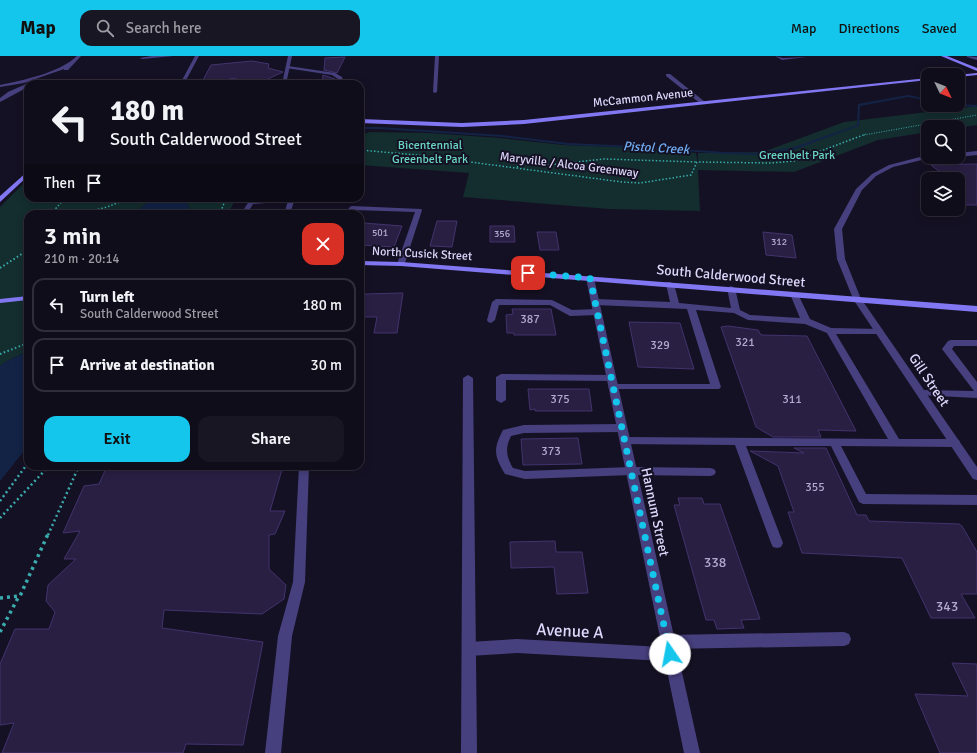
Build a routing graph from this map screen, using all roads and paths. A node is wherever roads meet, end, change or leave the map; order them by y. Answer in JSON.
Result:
{"nodes":[{"id":1,"x":79,"y":56,"type":"edge"},
{"id":2,"x":171,"y":56,"type":"edge"},
{"id":3,"x":198,"y":56,"type":"edge"},
{"id":4,"x":290,"y":56,"type":"edge"},
{"id":5,"x":437,"y":56,"type":"edge"},
{"id":6,"x":777,"y":56,"type":"edge"},
{"id":7,"x":803,"y":56,"type":"edge"},
{"id":8,"x":943,"y":56,"type":"edge"},
{"id":9,"x":969,"y":56,"type":"edge"},
{"id":10,"x":142,"y":58,"type":"dead end"},
{"id":11,"x":977,"y":59,"type":"edge"},
{"id":12,"x":69,"y":65,"type":"junction"},
{"id":13,"x":288,"y":67,"type":"junction"},
{"id":14,"x":977,"y":70,"type":"edge"},
{"id":15,"x":977,"y":74,"type":"edge"},
{"id":16,"x":668,"y":75,"type":"dead end"},
{"id":17,"x":965,"y":75,"type":"edge"},
{"id":18,"x":28,"y":80,"type":"edge"},
{"id":19,"x":41,"y":80,"type":"edge"},
{"id":20,"x":184,"y":80,"type":"edge"},
{"id":21,"x":285,"y":80,"type":"edge"},
{"id":22,"x":341,"y":80,"type":"edge"},
{"id":23,"x":921,"y":80,"type":"edge"},
{"id":24,"x":24,"y":81,"type":"edge"},
{"id":25,"x":0,"y":86,"type":"edge"},
{"id":26,"x":24,"y":87,"type":"edge"},
{"id":27,"x":435,"y":92,"type":"dead end"},
{"id":28,"x":0,"y":100,"type":"edge"},
{"id":29,"x":703,"y":103,"type":"junction"},
{"id":30,"x":977,"y":115,"type":"edge"},
{"id":31,"x":364,"y":121,"type":"edge"},
{"id":32,"x":364,"y":151,"type":"edge"},
{"id":33,"x":977,"y":153,"type":"edge"},
{"id":34,"x":965,"y":154,"type":"edge"},
{"id":35,"x":921,"y":157,"type":"edge"},
{"id":36,"x":697,"y":162,"type":"junction"},
{"id":37,"x":516,"y":168,"type":"junction"},
{"id":38,"x":24,"y":177,"type":"edge"},
{"id":39,"x":0,"y":200,"type":"edge"},
{"id":40,"x":62,"y":202,"type":"edge"},
{"id":41,"x":120,"y":202,"type":"edge"},
{"id":42,"x":54,"y":210,"type":"edge"},
{"id":43,"x":95,"y":210,"type":"edge"},
{"id":44,"x":350,"y":210,"type":"edge"},
{"id":45,"x":24,"y":253,"type":"edge"},
{"id":46,"x":364,"y":263,"type":"edge"},
{"id":47,"x":401,"y":264,"type":"junction"},
{"id":48,"x":0,"y":268,"type":"edge"},
{"id":49,"x":482,"y":270,"type":"joint"},
{"id":50,"x":590,"y":278,"type":"junction"},
{"id":51,"x":670,"y":284,"type":"junction"},
{"id":52,"x":731,"y":288,"type":"junction"},
{"id":53,"x":794,"y":294,"type":"junction"},
{"id":54,"x":24,"y":298,"type":"edge"},
{"id":55,"x":857,"y":299,"type":"junction"},
{"id":56,"x":0,"y":301,"type":"edge"},
{"id":57,"x":674,"y":305,"type":"junction"},
{"id":58,"x":596,"y":307,"type":"junction"},
{"id":59,"x":691,"y":307,"type":"junction"},
{"id":60,"x":977,"y":309,"type":"edge"},
{"id":61,"x":736,"y":311,"type":"junction"},
{"id":62,"x":491,"y":320,"type":"dead end"},
{"id":63,"x":806,"y":321,"type":"junction"},
{"id":64,"x":830,"y":331,"type":"junction"},
{"id":65,"x":879,"y":331,"type":"junction"},
{"id":66,"x":977,"y":343,"type":"edge"},
{"id":67,"x":24,"y":345,"type":"edge"},
{"id":68,"x":0,"y":354,"type":"edge"},
{"id":69,"x":468,"y":378,"type":"dead end"},
{"id":70,"x":612,"y":382,"type":"junction"},
{"id":71,"x":977,"y":389,"type":"edge"},
{"id":72,"x":921,"y":393,"type":"junction"},
{"id":73,"x":977,"y":395,"type":"edge"},
{"id":74,"x":501,"y":400,"type":"dead end"},
{"id":75,"x":622,"y":428,"type":"junction"},
{"id":76,"x":625,"y":441,"type":"junction"},
{"id":77,"x":739,"y":442,"type":"junction"},
{"id":78,"x":834,"y":442,"type":"junction"},
{"id":79,"x":896,"y":443,"type":"junction"},
{"id":80,"x":955,"y":443,"type":"junction"},
{"id":81,"x":24,"y":468,"type":"edge"},
{"id":82,"x":45,"y":470,"type":"edge"},
{"id":83,"x":77,"y":470,"type":"edge"},
{"id":84,"x":304,"y":470,"type":"edge"},
{"id":85,"x":631,"y":471,"type":"junction"},
{"id":86,"x":710,"y":472,"type":"dead end"},
{"id":87,"x":977,"y":476,"type":"edge"},
{"id":88,"x":977,"y":500,"type":"edge"},
{"id":89,"x":0,"y":501,"type":"edge"},
{"id":90,"x":0,"y":518,"type":"edge"},
{"id":91,"x":777,"y":543,"type":"dead end"},
{"id":92,"x":20,"y":596,"type":"junction"},
{"id":93,"x":0,"y":598,"type":"edge"},
{"id":94,"x":0,"y":632,"type":"edge"},
{"id":95,"x":844,"y":638,"type":"dead end"},
{"id":96,"x":669,"y":648,"type":"junction"},
{"id":97,"x":469,"y":649,"type":"junction"},
{"id":98,"x":273,"y":753,"type":"edge"},
{"id":99,"x":469,"y":753,"type":"edge"},
{"id":100,"x":692,"y":753,"type":"edge"}],
"edges":[{"from":1,"to":12,"type":"street"},
{"from":2,"to":10,"type":"street"},
{"from":3,"to":20,"type":"street"},
{"from":4,"to":13,"type":"street"},
{"from":5,"to":27,"type":"street"},
{"from":6,"to":7,"type":"street"},
{"from":8,"to":14,"type":"street"},
{"from":9,"to":11,"type":"street"},
{"from":12,"to":18,"type":"street"},
{"from":12,"to":19,"type":"street"},
{"from":13,"to":21,"type":"street"},
{"from":13,"to":22,"type":"street"},
{"from":15,"to":17,"type":"street"},
{"from":16,"to":29,"type":"street"},
{"from":23,"to":29,"type":"street","name":"McCammon Avenue"},
{"from":24,"to":25,"type":"street"},
{"from":26,"to":28,"type":"street"},
{"from":29,"to":31,"type":"street","name":"McCammon Avenue"},
{"from":30,"to":36,"type":"path"},
{"from":32,"to":37,"type":"path","name":"Maryville / Alcoa Greenway"},
{"from":33,"to":34,"type":"street"},
{"from":35,"to":55,"type":"street","name":"Gill Street"},
{"from":36,"to":37,"type":"path"},
{"from":36,"to":37,"type":"path","name":"Maryville / Alcoa Greenway"},
{"from":38,"to":39,"type":"street"},
{"from":40,"to":42,"type":"path"},
{"from":41,"to":43,"type":"path"},
{"from":44,"to":47,"type":"street"},
{"from":45,"to":48,"type":"path"},
{"from":46,"to":47,"type":"street","name":"North Cusick Street"},
{"from":47,"to":49,"type":"street","name":"North Cusick Street"},
{"from":49,"to":50,"type":"street","name":"South Calderwood Street"},
{"from":50,"to":51,"type":"street","name":"South Calderwood Street"},
{"from":50,"to":58,"type":"street","name":"Hannum Street"},
{"from":51,"to":52,"type":"street","name":"South Calderwood Street"},
{"from":51,"to":57,"type":"street"},
{"from":52,"to":53,"type":"street","name":"South Calderwood Street"},
{"from":52,"to":61,"type":"street"},
{"from":53,"to":55,"type":"street","name":"South Calderwood Street"},
{"from":53,"to":63,"type":"street"},
{"from":54,"to":56,"type":"street"},
{"from":55,"to":60,"type":"street","name":"South Calderwood Street"},
{"from":55,"to":65,"type":"street","name":"Gill Street"},
{"from":57,"to":58,"type":"street"},
{"from":57,"to":59,"type":"street"},
{"from":58,"to":62,"type":"street"},
{"from":58,"to":70,"type":"street","name":"Hannum Street"},
{"from":59,"to":61,"type":"street"},
{"from":59,"to":70,"type":"street"},
{"from":61,"to":63,"type":"street"},
{"from":63,"to":64,"type":"street"},
{"from":64,"to":65,"type":"street"},
{"from":64,"to":79,"type":"street"},
{"from":65,"to":72,"type":"street","name":"Gill Street"},
{"from":66,"to":71,"type":"street"},
{"from":67,"to":68,"type":"path"},
{"from":69,"to":97,"type":"street"},
{"from":70,"to":74,"type":"street"},
{"from":70,"to":75,"type":"street","name":"Hannum Street"},
{"from":72,"to":73,"type":"street"},
{"from":72,"to":80,"type":"street","name":"Gill Street"},
{"from":75,"to":76,"type":"street","name":"Hannum Street"},
{"from":75,"to":85,"type":"street"},
{"from":76,"to":77,"type":"street"},
{"from":76,"to":85,"type":"street","name":"Hannum Street"},
{"from":77,"to":78,"type":"street"},
{"from":77,"to":91,"type":"street"},
{"from":78,"to":79,"type":"street"},
{"from":78,"to":88,"type":"street"},
{"from":79,"to":80,"type":"street"},
{"from":80,"to":87,"type":"street","name":"Gill Street"},
{"from":81,"to":89,"type":"path"},
{"from":82,"to":90,"type":"path"},
{"from":83,"to":92,"type":"path"},
{"from":84,"to":98,"type":"street"},
{"from":85,"to":86,"type":"street"},
{"from":85,"to":96,"type":"street","name":"Hannum Street"},
{"from":92,"to":93,"type":"path"},
{"from":92,"to":94,"type":"path"},
{"from":95,"to":96,"type":"street","name":"Avenue A"},
{"from":96,"to":97,"type":"street","name":"Avenue A"},
{"from":96,"to":100,"type":"street","name":"Hannum Street"},
{"from":97,"to":99,"type":"street"}]}
